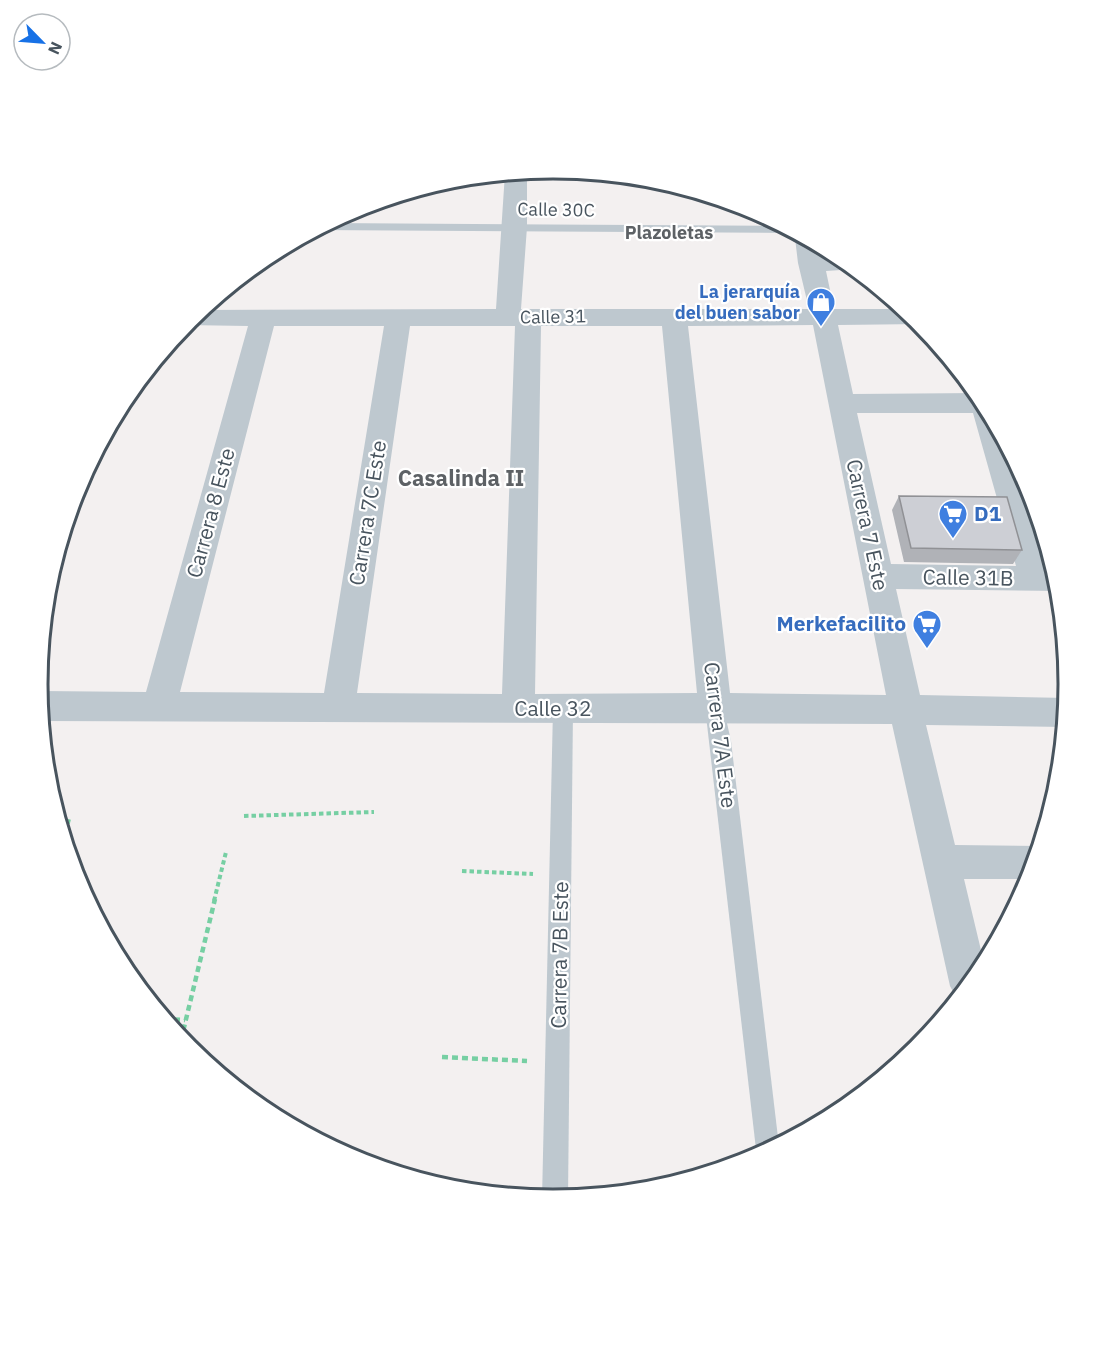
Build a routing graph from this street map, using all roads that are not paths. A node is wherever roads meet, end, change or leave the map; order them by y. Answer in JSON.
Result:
{"nodes":[{"id":1,"x":516,"y":180,"type":"edge"},
{"id":2,"x":339,"y":227,"type":"edge"},
{"id":3,"x":515,"y":227,"type":"junction"},
{"id":4,"x":774,"y":230,"type":"edge"},
{"id":5,"x":809,"y":250,"type":"edge"},
{"id":6,"x":674,"y":316,"type":"junction"},
{"id":7,"x":518,"y":317,"type":"junction"},
{"id":8,"x":823,"y":317,"type":"junction"},
{"id":9,"x":901,"y":317,"type":"edge"},
{"id":10,"x":205,"y":318,"type":"edge"},
{"id":11,"x":263,"y":319,"type":"junction"},
{"id":12,"x":398,"y":319,"type":"junction"},
{"id":13,"x":973,"y":403,"type":"edge"},
{"id":14,"x":840,"y":404,"type":"junction"},
{"id":15,"x":1002,"y":452,"type":"edge"},
{"id":16,"x":878,"y":576,"type":"junction"},
{"id":17,"x":1046,"y":579,"type":"edge"},
{"id":18,"x":49,"y":706,"type":"edge"},
{"id":19,"x":159,"y":707,"type":"junction"},
{"id":20,"x":338,"y":707,"type":"junction"},
{"id":21,"x":715,"y":707,"type":"junction"},
{"id":22,"x":518,"y":709,"type":"junction"},
{"id":23,"x":563,"y":709,"type":"junction"},
{"id":24,"x":906,"y":710,"type":"junction"},
{"id":25,"x":1058,"y":712,"type":"edge"},
{"id":26,"x":1027,"y":861,"type":"edge"},
{"id":27,"x":942,"y":862,"type":"junction"},
{"id":28,"x":967,"y":974,"type":"edge"},
{"id":29,"x":766,"y":1143,"type":"edge"},
{"id":30,"x":555,"y":1190,"type":"edge"}],
"edges":[{"from":1,"to":3,"type":"street"},
{"from":2,"to":3,"type":"lane","name":"Calle 30C"},
{"from":3,"to":4,"type":"lane","name":"Calle 30C"},
{"from":3,"to":7,"type":"street"},
{"from":5,"to":8,"type":"street","name":"Carrera 7 Este"},
{"from":6,"to":7,"type":"street","name":"Calle 31"},
{"from":6,"to":8,"type":"street","name":"Calle 31"},
{"from":6,"to":21,"type":"street","name":"Carrera 7A Este"},
{"from":7,"to":12,"type":"street","name":"Calle 31"},
{"from":7,"to":22,"type":"street"},
{"from":8,"to":9,"type":"street","name":"Calle 31"},
{"from":8,"to":14,"type":"street","name":"Carrera 7 Este"},
{"from":10,"to":11,"type":"street","name":"Calle 31"},
{"from":11,"to":12,"type":"street","name":"Calle 31"},
{"from":11,"to":19,"type":"street","name":"Carrera 8 Este"},
{"from":12,"to":20,"type":"street","name":"Carrera 7C Este"},
{"from":13,"to":14,"type":"street"},
{"from":14,"to":16,"type":"street","name":"Carrera 7 Este"},
{"from":15,"to":17,"type":"street"},
{"from":16,"to":17,"type":"street","name":"Calle 31B"},
{"from":16,"to":24,"type":"street","name":"Carrera 7 Este"},
{"from":18,"to":19,"type":"street","name":"Calle 32"},
{"from":19,"to":20,"type":"street","name":"Calle 32"},
{"from":20,"to":22,"type":"street","name":"Calle 32"},
{"from":21,"to":23,"type":"street","name":"Calle 32"},
{"from":21,"to":24,"type":"street","name":"Calle 32"},
{"from":21,"to":29,"type":"lane","name":"Carrera 7A Este"},
{"from":22,"to":23,"type":"street","name":"Calle 32"},
{"from":23,"to":30,"type":"lane","name":"Carrera 7B Este"},
{"from":24,"to":25,"type":"street","name":"Calle 32"},
{"from":24,"to":27,"type":"street","name":"Carrera 7 Este"},
{"from":26,"to":27,"type":"street"},
{"from":27,"to":28,"type":"street","name":"Carrera 7 Este"}]}
